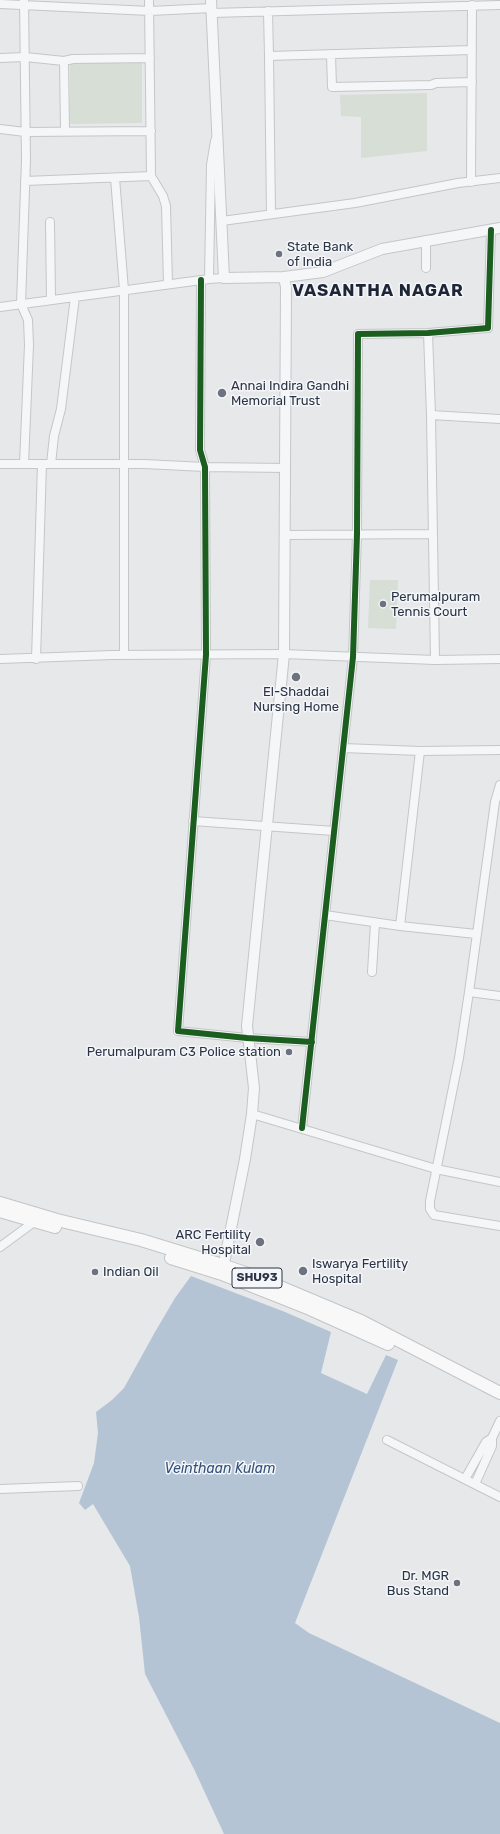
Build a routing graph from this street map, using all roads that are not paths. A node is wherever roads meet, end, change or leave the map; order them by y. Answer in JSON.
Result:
{"nodes":[{"id":1,"x":149,"y":0,"type":"edge"},
{"id":2,"x":24,"y":3,"type":"edge"},
{"id":3,"x":0,"y":4,"type":"edge"},
{"id":4,"x":472,"y":5,"type":"junction"},
{"id":5,"x":500,"y":5,"type":"edge"},
{"id":6,"x":212,"y":7,"type":"edge"},
{"id":7,"x":150,"y":11,"type":"junction"},
{"id":8,"x":268,"y":11,"type":"junction"},
{"id":9,"x":472,"y":50,"type":"junction"},
{"id":10,"x":331,"y":54,"type":"junction"},
{"id":11,"x":269,"y":56,"type":"junction"},
{"id":12,"x":24,"y":57,"type":"junction"},
{"id":13,"x":0,"y":58,"type":"edge"},
{"id":14,"x":150,"y":58,"type":"junction"},
{"id":15,"x":64,"y":61,"type":"junction"},
{"id":16,"x":472,"y":82,"type":"junction"},
{"id":17,"x":217,"y":126,"type":"junction"},
{"id":18,"x":0,"y":129,"type":"edge"},
{"id":19,"x":65,"y":130,"type":"junction"},
{"id":20,"x":151,"y":131,"type":"junction"},
{"id":21,"x":25,"y":132,"type":"junction"},
{"id":22,"x":151,"y":176,"type":"junction"},
{"id":23,"x":115,"y":178,"type":"junction"},
{"id":24,"x":500,"y":178,"type":"edge"},
{"id":25,"x":25,"y":181,"type":"junction"},
{"id":26,"x":471,"y":182,"type":"junction"},
{"id":27,"x":272,"y":214,"type":"junction"},
{"id":28,"x":222,"y":221,"type":"junction"},
{"id":29,"x":50,"y":222,"type":"dead end"},
{"id":30,"x":495,"y":229,"type":"edge"},
{"id":31,"x":426,"y":240,"type":"junction"},
{"id":32,"x":426,"y":268,"type":"dead end"},
{"id":33,"x":284,"y":277,"type":"junction"},
{"id":34,"x":224,"y":278,"type":"junction"},
{"id":35,"x":205,"y":279,"type":"junction"},
{"id":36,"x":168,"y":284,"type":"junction"},
{"id":37,"x":124,"y":290,"type":"junction"},
{"id":38,"x":75,"y":297,"type":"junction"},
{"id":39,"x":51,"y":300,"type":"junction"},
{"id":40,"x":21,"y":304,"type":"junction"},
{"id":41,"x":0,"y":307,"type":"edge"},
{"id":42,"x":428,"y":334,"type":"junction"},
{"id":43,"x":431,"y":415,"type":"junction"},
{"id":44,"x":500,"y":419,"type":"edge"},
{"id":45,"x":0,"y":464,"type":"edge"},
{"id":46,"x":24,"y":464,"type":"junction"},
{"id":47,"x":46,"y":464,"type":"junction"},
{"id":48,"x":124,"y":464,"type":"junction"},
{"id":49,"x":205,"y":468,"type":"junction"},
{"id":50,"x":283,"y":468,"type":"junction"},
{"id":51,"x":358,"y":534,"type":"junction"},
{"id":52,"x":432,"y":534,"type":"junction"},
{"id":53,"x":286,"y":535,"type":"junction"},
{"id":54,"x":281,"y":654,"type":"junction"},
{"id":55,"x":206,"y":655,"type":"junction"},
{"id":56,"x":124,"y":656,"type":"junction"},
{"id":57,"x":353,"y":657,"type":"junction"},
{"id":58,"x":0,"y":659,"type":"edge"},
{"id":59,"x":36,"y":659,"type":"junction"},
{"id":60,"x":500,"y":659,"type":"edge"},
{"id":61,"x":436,"y":660,"type":"junction"},
{"id":62,"x":343,"y":748,"type":"junction"},
{"id":63,"x":500,"y":750,"type":"edge"},
{"id":64,"x":420,"y":751,"type":"junction"},
{"id":65,"x":500,"y":784,"type":"edge"},
{"id":66,"x":193,"y":821,"type":"junction"},
{"id":67,"x":263,"y":826,"type":"junction"},
{"id":68,"x":334,"y":831,"type":"junction"},
{"id":69,"x":325,"y":915,"type":"junction"},
{"id":70,"x":375,"y":923,"type":"junction"},
{"id":71,"x":400,"y":926,"type":"junction"},
{"id":72,"x":476,"y":934,"type":"junction"},
{"id":73,"x":372,"y":972,"type":"dead end"},
{"id":74,"x":470,"y":992,"type":"junction"},
{"id":75,"x":500,"y":996,"type":"edge"},
{"id":76,"x":244,"y":1038,"type":"junction"},
{"id":77,"x":312,"y":1042,"type":"junction"},
{"id":78,"x":252,"y":1114,"type":"junction"},
{"id":79,"x":302,"y":1128,"type":"junction"},
{"id":80,"x":436,"y":1169,"type":"junction"},
{"id":81,"x":498,"y":1180,"type":"edge"},
{"id":82,"x":0,"y":1203,"type":"edge"},
{"id":83,"x":0,"y":1211,"type":"edge"},
{"id":84,"x":36,"y":1218,"type":"junction"},
{"id":85,"x":500,"y":1226,"type":"edge"},
{"id":86,"x":0,"y":1247,"type":"edge"},
{"id":87,"x":221,"y":1269,"type":"junction"},
{"id":88,"x":500,"y":1392,"type":"edge"},
{"id":89,"x":500,"y":1400,"type":"edge"},
{"id":90,"x":500,"y":1421,"type":"edge"},
{"id":91,"x":492,"y":1438,"type":"junction"},
{"id":92,"x":387,"y":1440,"type":"dead end"},
{"id":93,"x":465,"y":1479,"type":"junction"},
{"id":94,"x":475,"y":1484,"type":"junction"},
{"id":95,"x":78,"y":1486,"type":"dead end"},
{"id":96,"x":0,"y":1489,"type":"edge"},
{"id":97,"x":500,"y":1497,"type":"edge"}],
"edges":[{"from":1,"to":7,"type":"street"},
{"from":2,"to":3,"type":"street"},
{"from":2,"to":7,"type":"street"},
{"from":2,"to":12,"type":"street"},
{"from":4,"to":5,"type":"street"},
{"from":4,"to":8,"type":"street"},
{"from":4,"to":9,"type":"street"},
{"from":6,"to":7,"type":"street"},
{"from":6,"to":8,"type":"street"},
{"from":6,"to":17,"type":"street"},
{"from":7,"to":14,"type":"street"},
{"from":8,"to":11,"type":"street"},
{"from":9,"to":10,"type":"street"},
{"from":9,"to":16,"type":"street"},
{"from":10,"to":11,"type":"street"},
{"from":10,"to":16,"type":"street"},
{"from":11,"to":27,"type":"street"},
{"from":12,"to":13,"type":"street"},
{"from":12,"to":15,"type":"street"},
{"from":12,"to":21,"type":"street"},
{"from":14,"to":15,"type":"street"},
{"from":14,"to":20,"type":"street"},
{"from":15,"to":19,"type":"street"},
{"from":16,"to":26,"type":"street"},
{"from":17,"to":28,"type":"street"},
{"from":17,"to":35,"type":"street"},
{"from":18,"to":21,"type":"street"},
{"from":19,"to":20,"type":"street"},
{"from":19,"to":21,"type":"street"},
{"from":20,"to":22,"type":"street"},
{"from":21,"to":25,"type":"street"},
{"from":22,"to":23,"type":"street"},
{"from":22,"to":36,"type":"street"},
{"from":23,"to":25,"type":"street"},
{"from":23,"to":37,"type":"street"},
{"from":24,"to":26,"type":"street"},
{"from":25,"to":40,"type":"street"},
{"from":26,"to":27,"type":"street"},
{"from":27,"to":28,"type":"street"},
{"from":28,"to":34,"type":"street"},
{"from":29,"to":39,"type":"street"},
{"from":30,"to":31,"type":"street"},
{"from":30,"to":42,"type":"street"},
{"from":31,"to":32,"type":"street"},
{"from":31,"to":33,"type":"street"},
{"from":33,"to":34,"type":"street"},
{"from":33,"to":50,"type":"street"},
{"from":34,"to":35,"type":"street"},
{"from":35,"to":36,"type":"street"},
{"from":35,"to":49,"type":"street"},
{"from":36,"to":37,"type":"street"},
{"from":37,"to":38,"type":"street"},
{"from":37,"to":48,"type":"street"},
{"from":38,"to":39,"type":"street"},
{"from":38,"to":47,"type":"street"},
{"from":39,"to":40,"type":"street"},
{"from":40,"to":41,"type":"street"},
{"from":40,"to":46,"type":"street"},
{"from":42,"to":43,"type":"street"},
{"from":42,"to":51,"type":"street"},
{"from":43,"to":44,"type":"street"},
{"from":43,"to":52,"type":"street"},
{"from":45,"to":46,"type":"street"},
{"from":46,"to":47,"type":"street"},
{"from":47,"to":48,"type":"street"},
{"from":47,"to":59,"type":"street"},
{"from":48,"to":49,"type":"street"},
{"from":48,"to":56,"type":"street"},
{"from":49,"to":50,"type":"street"},
{"from":49,"to":55,"type":"street"},
{"from":50,"to":53,"type":"street"},
{"from":50,"to":54,"type":"street"},
{"from":51,"to":52,"type":"street"},
{"from":51,"to":53,"type":"street"},
{"from":51,"to":57,"type":"street"},
{"from":52,"to":61,"type":"street"},
{"from":53,"to":54,"type":"street"},
{"from":54,"to":55,"type":"street"},
{"from":54,"to":57,"type":"street"},
{"from":54,"to":67,"type":"street"},
{"from":55,"to":56,"type":"street"},
{"from":55,"to":66,"type":"street"},
{"from":56,"to":59,"type":"street"},
{"from":57,"to":61,"type":"street"},
{"from":57,"to":62,"type":"street"},
{"from":58,"to":59,"type":"street"},
{"from":60,"to":61,"type":"street"},
{"from":62,"to":64,"type":"street"},
{"from":62,"to":68,"type":"street"},
{"from":63,"to":64,"type":"street"},
{"from":64,"to":71,"type":"street"},
{"from":65,"to":72,"type":"street"},
{"from":66,"to":67,"type":"street"},
{"from":66,"to":76,"type":"street"},
{"from":67,"to":68,"type":"street"},
{"from":67,"to":76,"type":"street"},
{"from":68,"to":69,"type":"street"},
{"from":69,"to":70,"type":"street"},
{"from":69,"to":77,"type":"street"},
{"from":70,"to":71,"type":"street"},
{"from":70,"to":73,"type":"street"},
{"from":71,"to":72,"type":"street"},
{"from":72,"to":74,"type":"street"},
{"from":74,"to":75,"type":"street"},
{"from":74,"to":80,"type":"street"},
{"from":76,"to":77,"type":"street"},
{"from":76,"to":78,"type":"street"},
{"from":76,"to":87,"type":"street"},
{"from":77,"to":79,"type":"street"},
{"from":78,"to":79,"type":"street"},
{"from":78,"to":87,"type":"street"},
{"from":79,"to":80,"type":"street"},
{"from":80,"to":81,"type":"street"},
{"from":80,"to":85,"type":"street"},
{"from":82,"to":84,"type":"main road","number":"SHU93"},
{"from":83,"to":84,"type":"main road","number":"SHU93"},
{"from":84,"to":86,"type":"street"},
{"from":84,"to":87,"type":"main road","number":"SHU93"},
{"from":87,"to":88,"type":"main road","number":"SHU93"},
{"from":87,"to":89,"type":"main road","number":"SHU93"},
{"from":90,"to":91,"type":"street"},
{"from":91,"to":93,"type":"street"},
{"from":91,"to":94,"type":"street"},
{"from":92,"to":93,"type":"street"},
{"from":93,"to":94,"type":"street"},
{"from":94,"to":97,"type":"street"},
{"from":95,"to":96,"type":"street"}]}
